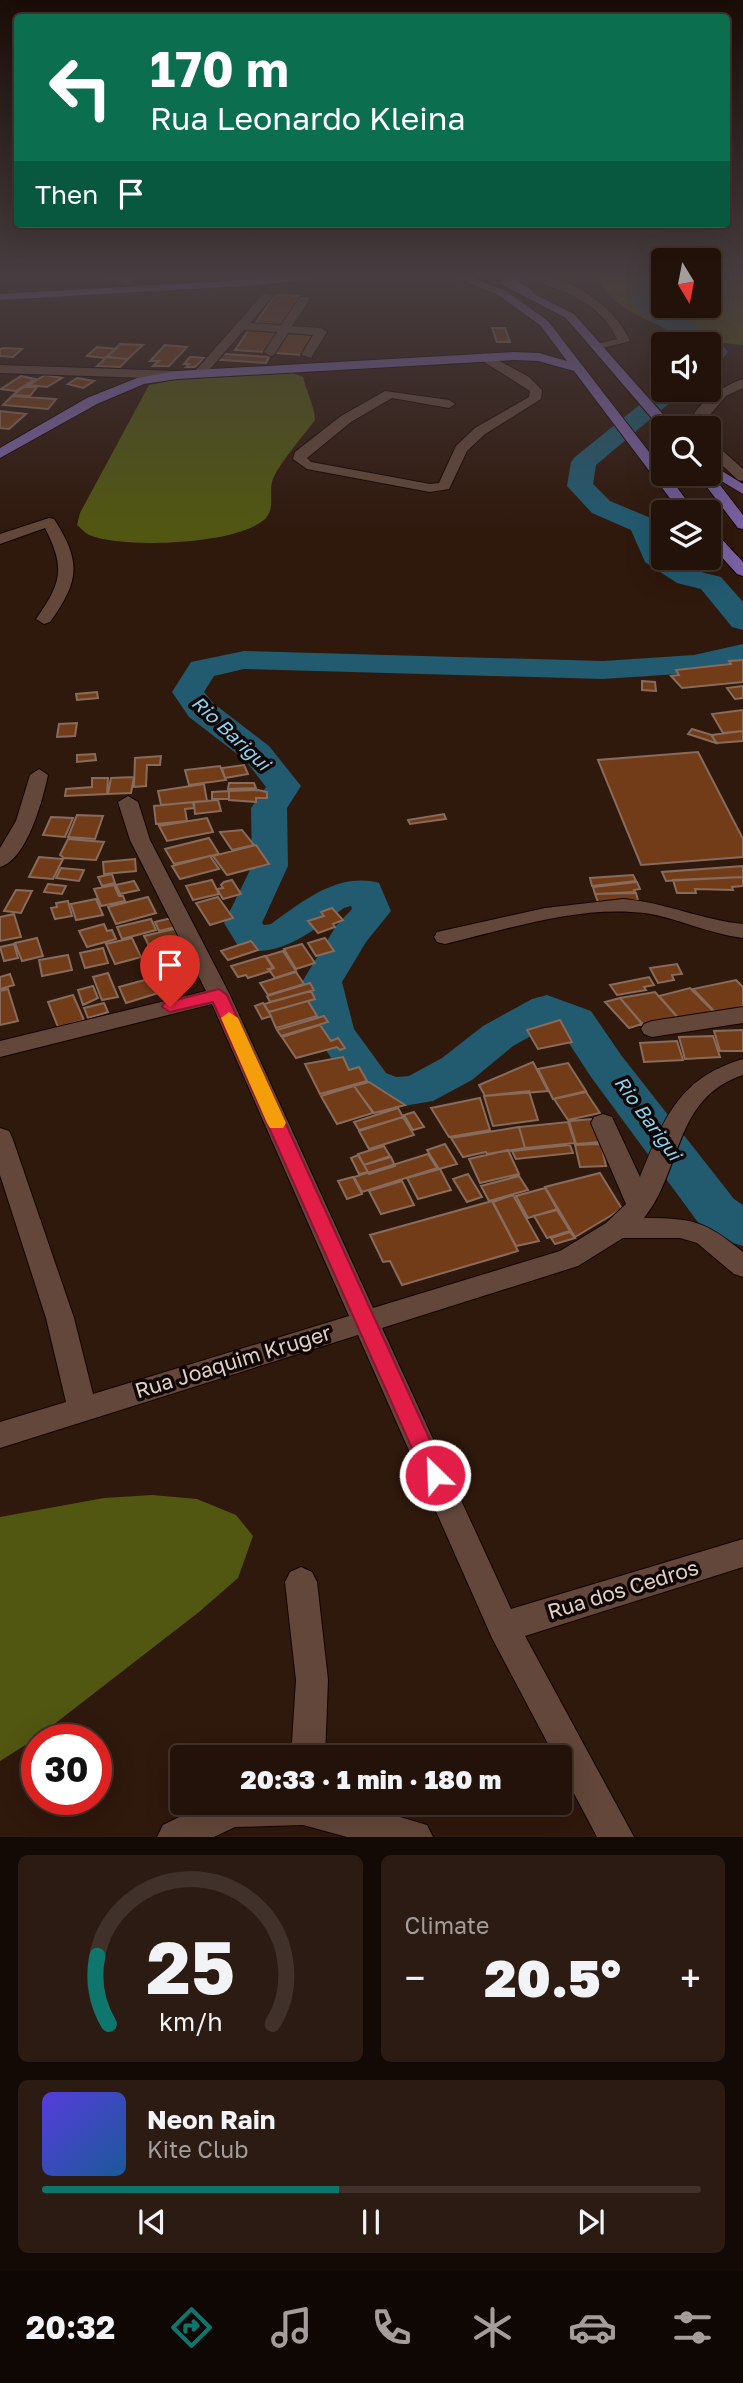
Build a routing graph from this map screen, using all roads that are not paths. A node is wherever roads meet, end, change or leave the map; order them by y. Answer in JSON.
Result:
{"nodes":[{"id":1,"x":219,"y":360,"type":"edge"},
{"id":2,"x":440,"y":360,"type":"edge"},
{"id":3,"x":490,"y":360,"type":"edge"},
{"id":4,"x":549,"y":360,"type":"edge"},
{"id":5,"x":572,"y":360,"type":"edge"},
{"id":6,"x":611,"y":360,"type":"edge"},
{"id":7,"x":578,"y":368,"type":"junction"},
{"id":8,"x":0,"y":369,"type":"edge"},
{"id":9,"x":205,"y":374,"type":"junction"},
{"id":10,"x":177,"y":375,"type":"junction"},
{"id":11,"x":743,"y":383,"type":"edge"},
{"id":12,"x":449,"y":404,"type":"dead end"},
{"id":13,"x":658,"y":416,"type":"edge"},
{"id":14,"x":701,"y":416,"type":"edge"},
{"id":15,"x":0,"y":454,"type":"edge"},
{"id":16,"x":721,"y":457,"type":"edge"},
{"id":17,"x":721,"y":475,"type":"edge"},
{"id":18,"x":743,"y":477,"type":"edge"},
{"id":19,"x":713,"y":486,"type":"edge"},
{"id":20,"x":743,"y":490,"type":"edge"},
{"id":21,"x":679,"y":500,"type":"edge"},
{"id":22,"x":743,"y":525,"type":"edge"},
{"id":23,"x":0,"y":539,"type":"edge"},
{"id":24,"x":721,"y":547,"type":"edge"},
{"id":25,"x":743,"y":572,"type":"edge"},
{"id":26,"x":44,"y":619,"type":"dead end"},
{"id":27,"x":39,"y":775,"type":"dead end"},
{"id":28,"x":128,"y":802,"type":"dead end"},
{"id":29,"x":0,"y":861,"type":"edge"},
{"id":30,"x":743,"y":931,"type":"edge"},
{"id":31,"x":445,"y":937,"type":"dead end"},
{"id":32,"x":219,"y":995,"type":"junction"},
{"id":33,"x":743,"y":1015,"type":"edge"},
{"id":34,"x":652,"y":1029,"type":"dead end"},
{"id":35,"x":0,"y":1049,"type":"edge"},
{"id":36,"x":743,"y":1067,"type":"edge"},
{"id":37,"x":603,"y":1123,"type":"dead end"},
{"id":38,"x":0,"y":1137,"type":"edge"},
{"id":39,"x":640,"y":1206,"type":"junction"},
{"id":40,"x":620,"y":1228,"type":"junction"},
{"id":41,"x":743,"y":1268,"type":"edge"},
{"id":42,"x":366,"y":1322,"type":"junction"},
{"id":43,"x":82,"y":1409,"type":"junction"},
{"id":44,"x":0,"y":1434,"type":"edge"},
{"id":45,"x":743,"y":1553,"type":"edge"},
{"id":46,"x":301,"y":1582,"type":"dead end"},
{"id":47,"x":503,"y":1627,"type":"junction"},
{"id":48,"x":309,"y":1745,"type":"edge"},
{"id":49,"x":222,"y":1815,"type":"edge"},
{"id":50,"x":338,"y":1815,"type":"edge"},
{"id":51,"x":175,"y":1837,"type":"edge"},
{"id":52,"x":415,"y":1837,"type":"edge"},
{"id":53,"x":616,"y":1837,"type":"edge"}],
"edges":[{"from":1,"to":9,"type":"street"},
{"from":2,"to":9,"type":"main road"},
{"from":3,"to":12,"type":"street"},
{"from":4,"to":7,"type":"main road"},
{"from":5,"to":7,"type":"main road"},
{"from":6,"to":13,"type":"main road"},
{"from":7,"to":21,"type":"main road"},
{"from":8,"to":10,"type":"street"},
{"from":9,"to":10,"type":"main road"},
{"from":10,"to":15,"type":"main road"},
{"from":11,"to":14,"type":"street"},
{"from":16,"to":18,"type":"street"},
{"from":17,"to":20,"type":"main road"},
{"from":19,"to":22,"type":"main road"},
{"from":23,"to":26,"type":"street"},
{"from":24,"to":25,"type":"main road"},
{"from":27,"to":29,"type":"street"},
{"from":28,"to":32,"type":"street"},
{"from":30,"to":31,"type":"street"},
{"from":32,"to":35,"type":"street"},
{"from":32,"to":42,"type":"street"},
{"from":33,"to":34,"type":"street"},
{"from":36,"to":39,"type":"street","name":"Rua Joaquim Kruger"},
{"from":37,"to":39,"type":"street"},
{"from":38,"to":43,"type":"street"},
{"from":39,"to":40,"type":"street","name":"Rua Joaquim Kruger"},
{"from":40,"to":41,"type":"street"},
{"from":40,"to":42,"type":"street","name":"Rua Joaquim Kruger"},
{"from":42,"to":43,"type":"street","name":"Rua Joaquim Kruger"},
{"from":42,"to":47,"type":"street"},
{"from":43,"to":44,"type":"street","name":"Rua Joaquim Kruger"},
{"from":45,"to":47,"type":"street","name":"Rua dos Cedros"},
{"from":46,"to":48,"type":"street"},
{"from":47,"to":53,"type":"street"},
{"from":49,"to":51,"type":"street"},
{"from":50,"to":52,"type":"street"}]}
